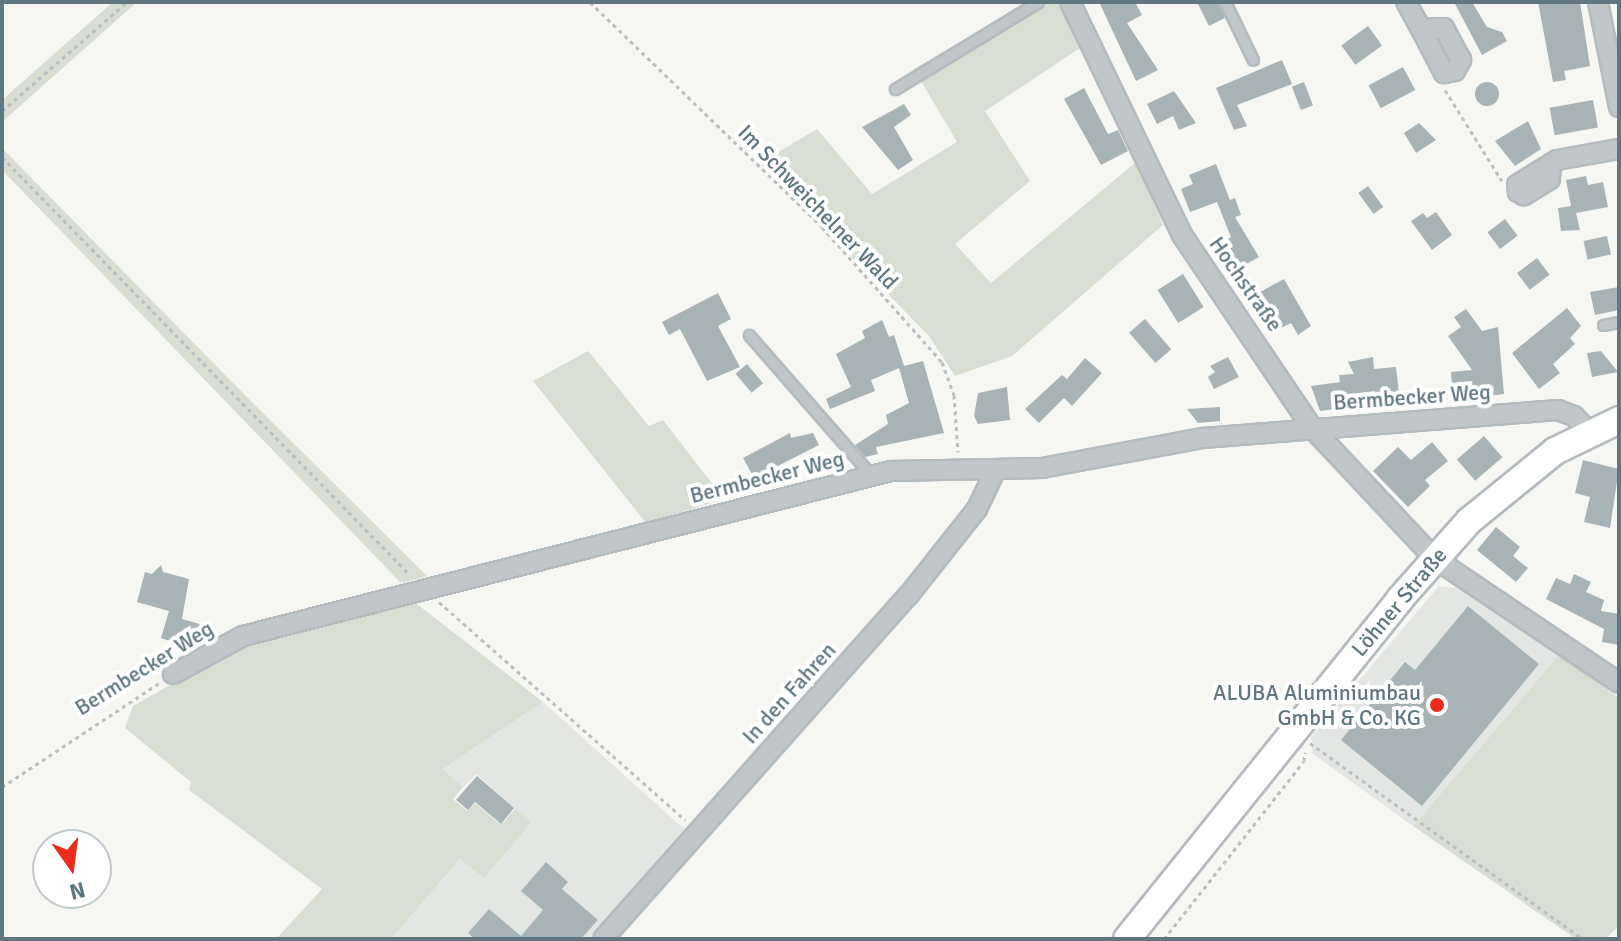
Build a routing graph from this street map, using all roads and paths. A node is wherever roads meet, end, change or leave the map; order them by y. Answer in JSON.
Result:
{"nodes":[{"id":1,"x":127,"y":2,"type":"edge"},
{"id":2,"x":590,"y":2,"type":"edge"},
{"id":3,"x":1038,"y":2,"type":"edge"},
{"id":4,"x":1070,"y":2,"type":"edge"},
{"id":5,"x":1225,"y":2,"type":"edge"},
{"id":6,"x":1406,"y":2,"type":"edge"},
{"id":7,"x":1598,"y":2,"type":"edge"},
{"id":8,"x":1253,"y":60,"type":"dead end"},
{"id":9,"x":1444,"y":73,"type":"joint"},
{"id":10,"x":895,"y":89,"type":"dead end"},
{"id":11,"x":1619,"y":107,"type":"edge"},
{"id":12,"x":2,"y":111,"type":"edge"},
{"id":13,"x":1619,"y":149,"type":"edge"},
{"id":14,"x":2,"y":157,"type":"edge"},
{"id":15,"x":1517,"y":185,"type":"joint"},
{"id":16,"x":1619,"y":322,"type":"edge"},
{"id":17,"x":1603,"y":325,"type":"dead end"},
{"id":18,"x":749,"y":335,"type":"dead end"},
{"id":19,"x":1619,"y":420,"type":"edge"},
{"id":20,"x":1312,"y":428,"type":"junction"},
{"id":21,"x":1589,"y":432,"type":"junction"},
{"id":22,"x":958,"y":468,"type":"junction"},
{"id":23,"x":996,"y":469,"type":"junction"},
{"id":24,"x":871,"y":475,"type":"junction"},
{"id":25,"x":1434,"y":558,"type":"junction"},
{"id":26,"x":426,"y":591,"type":"junction"},
{"id":27,"x":173,"y":674,"type":"joint"},
{"id":28,"x":1619,"y":683,"type":"edge"},
{"id":29,"x":1294,"y":732,"type":"junction"},
{"id":30,"x":2,"y":787,"type":"edge"},
{"id":31,"x":696,"y":830,"type":"junction"},
{"id":32,"x":603,"y":939,"type":"edge"},
{"id":33,"x":1127,"y":939,"type":"edge"},
{"id":34,"x":1583,"y":939,"type":"edge"}],
"edges":[{"from":1,"to":12,"type":"path"},
{"from":2,"to":22,"type":"path","name":"Im Schweichelner Wald"},
{"from":3,"to":10,"type":"lane"},
{"from":4,"to":20,"type":"street","name":"Hochstraße"},
{"from":5,"to":8,"type":"lane"},
{"from":6,"to":9,"type":"street"},
{"from":7,"to":11,"type":"street"},
{"from":9,"to":15,"type":"path"},
{"from":13,"to":15,"type":"street"},
{"from":14,"to":26,"type":"path"},
{"from":16,"to":17,"type":"lane"},
{"from":18,"to":24,"type":"lane"},
{"from":19,"to":21,"type":"main road","name":"Löhner Straße"},
{"from":20,"to":21,"type":"street","name":"Bermbecker Weg"},
{"from":20,"to":23,"type":"street","name":"Bermbecker Weg"},
{"from":20,"to":25,"type":"street","name":"Hochstraße"},
{"from":21,"to":25,"type":"main road","name":"Löhner Straße"},
{"from":22,"to":23,"type":"street","name":"Bermbecker Weg"},
{"from":22,"to":24,"type":"street","name":"Bermbecker Weg"},
{"from":23,"to":31,"type":"street","name":"In den Fahren"},
{"from":24,"to":26,"type":"street","name":"Bermbecker Weg"},
{"from":25,"to":28,"type":"street","name":"Hochstraße"},
{"from":25,"to":29,"type":"main road","name":"Löhner Straße"},
{"from":26,"to":27,"type":"street","name":"Bermbecker Weg"},
{"from":26,"to":31,"type":"path"},
{"from":27,"to":30,"type":"path","name":"Bermbecker Weg"},
{"from":29,"to":33,"type":"main road","name":"Löhner Straße"},
{"from":29,"to":34,"type":"path"},
{"from":31,"to":32,"type":"street","name":"In den Fahren"}]}
